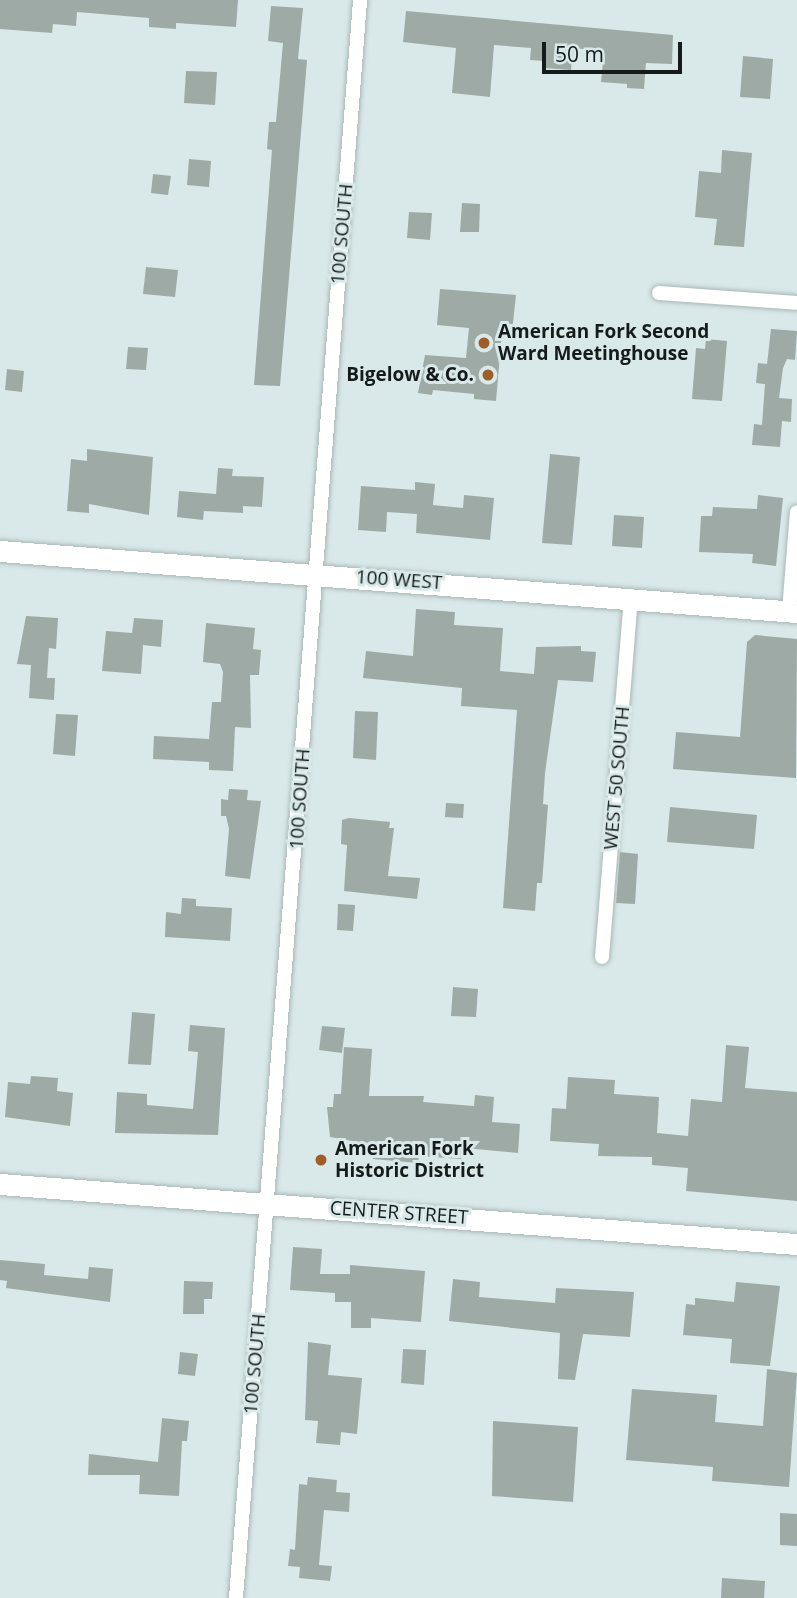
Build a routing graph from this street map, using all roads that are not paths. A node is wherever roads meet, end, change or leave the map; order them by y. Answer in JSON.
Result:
{"nodes":[{"id":1,"x":360,"y":0,"type":"edge"},
{"id":2,"x":659,"y":293,"type":"dead end"},
{"id":3,"x":797,"y":303,"type":"edge"},
{"id":4,"x":797,"y":512,"type":"edge"},
{"id":5,"x":0,"y":551,"type":"edge"},
{"id":6,"x":316,"y":574,"type":"junction"},
{"id":7,"x":631,"y":598,"type":"junction"},
{"id":8,"x":793,"y":611,"type":"edge"},
{"id":9,"x":602,"y":957,"type":"dead end"},
{"id":10,"x":0,"y":1184,"type":"edge"},
{"id":11,"x":268,"y":1204,"type":"junction"},
{"id":12,"x":797,"y":1244,"type":"edge"},
{"id":13,"x":236,"y":1598,"type":"edge"}],
"edges":[{"from":1,"to":6,"type":"street","name":"100 SOUTH"},
{"from":2,"to":3,"type":"street"},
{"from":4,"to":8,"type":"street"},
{"from":5,"to":6,"type":"street","name":"100 WEST"},
{"from":6,"to":7,"type":"street","name":"100 WEST"},
{"from":6,"to":11,"type":"street","name":"100 SOUTH"},
{"from":7,"to":8,"type":"street","name":"100 WEST"},
{"from":7,"to":9,"type":"street","name":"WEST 50 SOUTH"},
{"from":10,"to":11,"type":"street","name":"CENTER STREET"},
{"from":11,"to":12,"type":"street","name":"CENTER STREET"},
{"from":11,"to":13,"type":"street","name":"100 SOUTH"}]}
